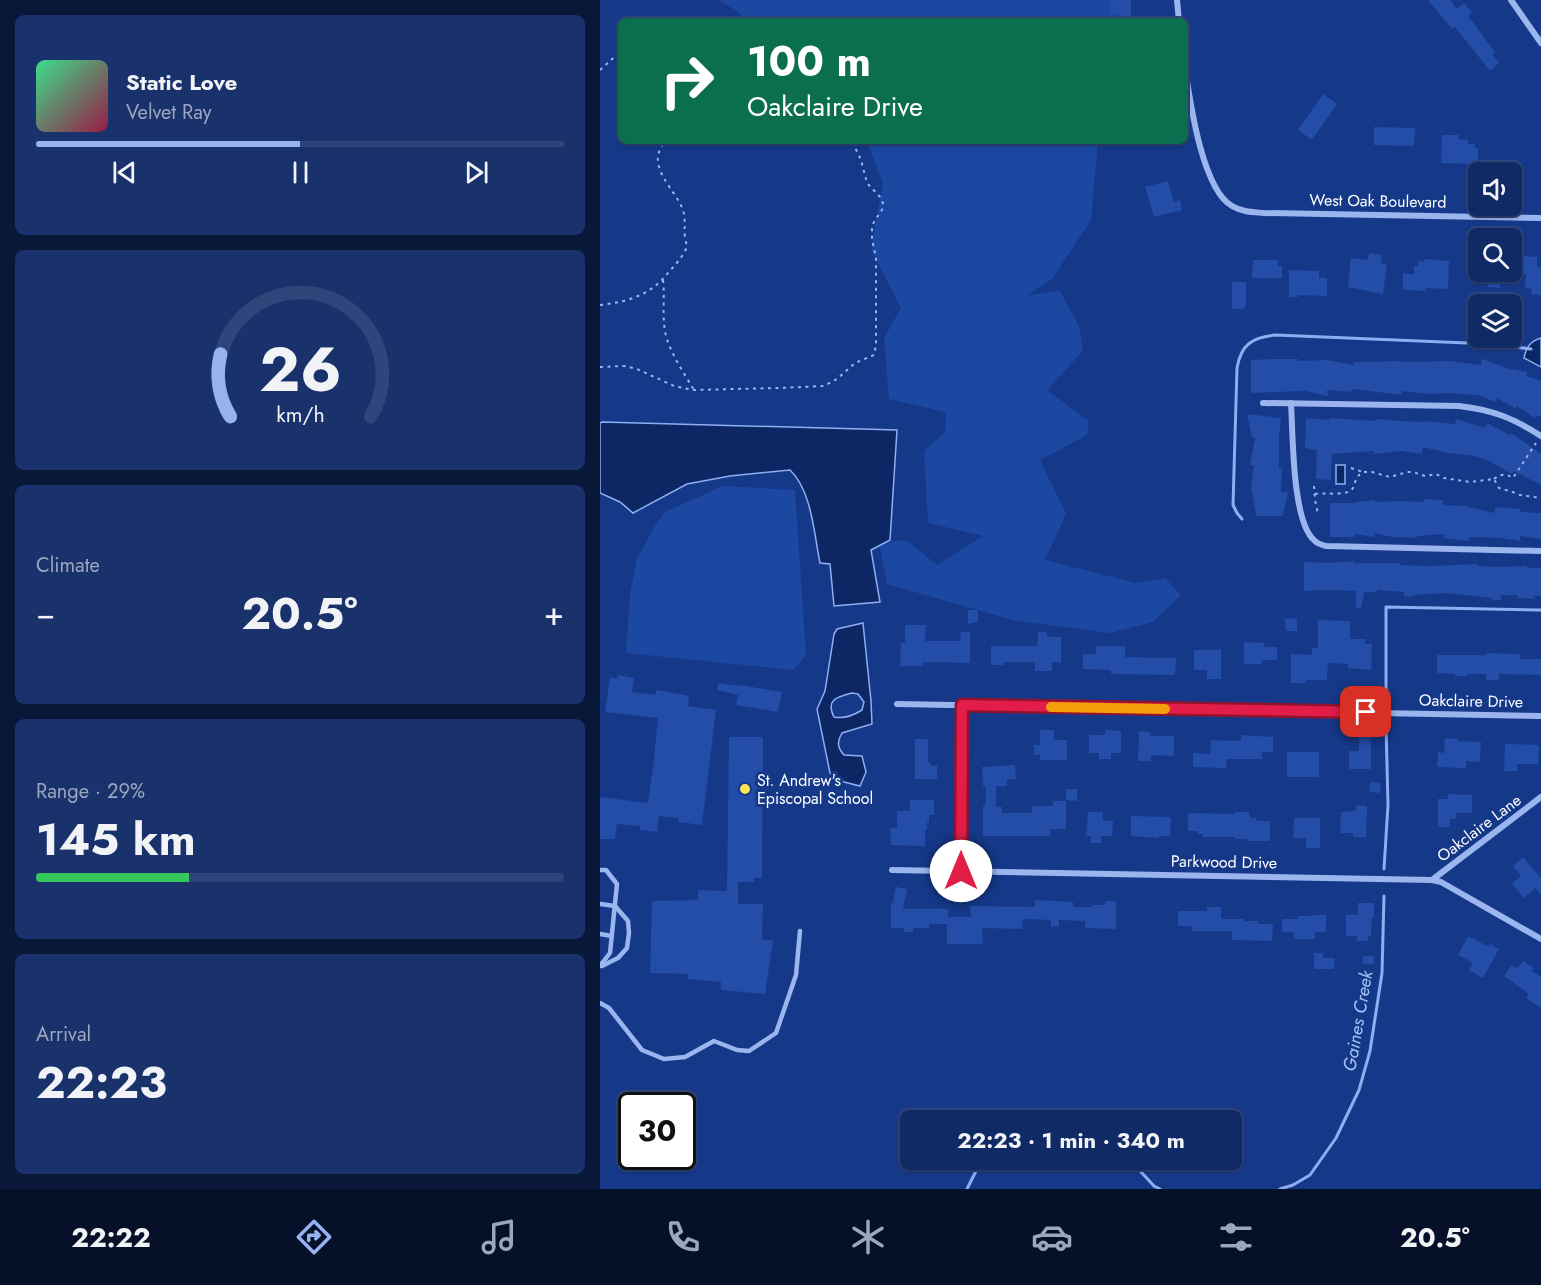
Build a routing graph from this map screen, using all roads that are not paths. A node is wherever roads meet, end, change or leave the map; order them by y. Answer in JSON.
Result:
{"nodes":[{"id":1,"x":1177,"y":0,"type":"edge"},
{"id":2,"x":1511,"y":0,"type":"edge"},
{"id":3,"x":1179,"y":18,"type":"edge"},
{"id":4,"x":1541,"y":43,"type":"edge"},
{"id":5,"x":1188,"y":84,"type":"edge"},
{"id":6,"x":1541,"y":218,"type":"edge"},
{"id":7,"x":1263,"y":403,"type":"dead end"},
{"id":8,"x":1292,"y":403,"type":"junction"},
{"id":9,"x":1541,"y":436,"type":"edge"},
{"id":10,"x":1541,"y":551,"type":"edge"},
{"id":11,"x":897,"y":704,"type":"dead end"},
{"id":12,"x":962,"y":705,"type":"junction"},
{"id":13,"x":1541,"y":716,"type":"edge"},
{"id":14,"x":1541,"y":797,"type":"edge"},
{"id":15,"x":600,"y":870,"type":"edge"},
{"id":16,"x":892,"y":870,"type":"dead end"},
{"id":17,"x":961,"y":871,"type":"junction"},
{"id":18,"x":1432,"y":880,"type":"junction"},
{"id":19,"x":600,"y":904,"type":"edge"},
{"id":20,"x":615,"y":906,"type":"junction"},
{"id":21,"x":800,"y":931,"type":"dead end"},
{"id":22,"x":600,"y":934,"type":"edge"},
{"id":23,"x":612,"y":936,"type":"junction"},
{"id":24,"x":1541,"y":939,"type":"edge"},
{"id":25,"x":600,"y":967,"type":"edge"},
{"id":26,"x":600,"y":1003,"type":"edge"}],
"edges":[{"from":1,"to":3,"type":"street"},
{"from":2,"to":4,"type":"street"},
{"from":5,"to":6,"type":"street","name":"West Oak Boulevard"},
{"from":7,"to":8,"type":"street"},
{"from":8,"to":9,"type":"street"},
{"from":8,"to":10,"type":"street"},
{"from":11,"to":12,"type":"street","name":"Oakclaire Drive"},
{"from":12,"to":13,"type":"street","name":"Oakclaire Drive"},
{"from":12,"to":17,"type":"street"},
{"from":14,"to":18,"type":"street","name":"Oakclaire Lane"},
{"from":15,"to":20,"type":"lane"},
{"from":16,"to":17,"type":"street","name":"Parkwood Drive"},
{"from":17,"to":18,"type":"street","name":"Parkwood Drive"},
{"from":18,"to":24,"type":"street","name":"Parkwood Drive"},
{"from":19,"to":20,"type":"lane"},
{"from":20,"to":23,"type":"lane"},
{"from":20,"to":25,"type":"lane"},
{"from":21,"to":26,"type":"lane"},
{"from":22,"to":23,"type":"lane"},
{"from":23,"to":25,"type":"lane"}]}
